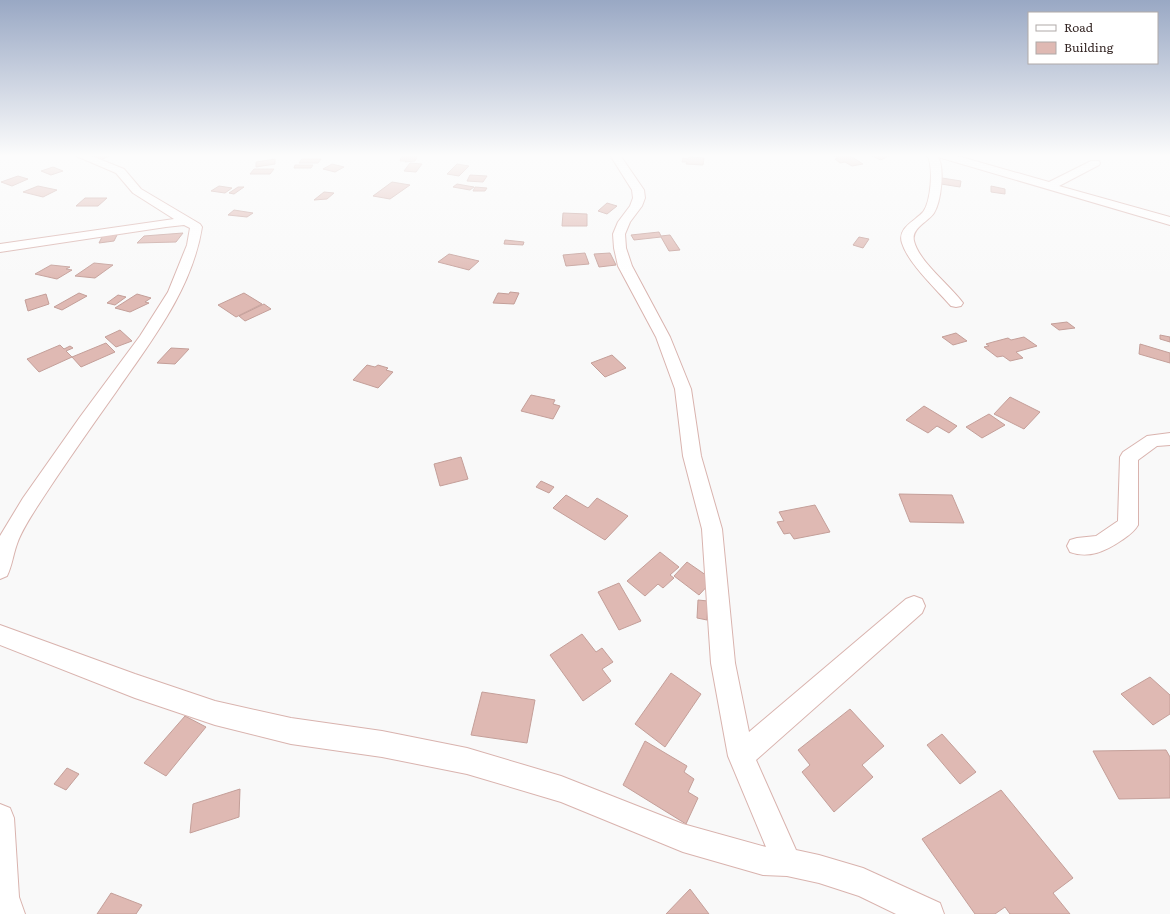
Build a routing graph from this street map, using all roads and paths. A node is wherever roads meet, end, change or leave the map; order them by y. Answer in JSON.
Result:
{"nodes":[{"id":1,"x":147,"y":198,"type":"edge"},
{"id":2,"x":639,"y":198,"type":"edge"},
{"id":3,"x":933,"y":198,"type":"edge"},
{"id":4,"x":1089,"y":198,"type":"edge"},
{"id":5,"x":187,"y":221,"type":"junction"},
{"id":6,"x":1170,"y":222,"type":"edge"},
{"id":7,"x":0,"y":248,"type":"edge"},
{"id":8,"x":956,"y":303,"type":"dead end"},
{"id":9,"x":1170,"y":440,"type":"edge"},
{"id":10,"x":1077,"y":546,"type":"dead end"},
{"id":11,"x":0,"y":570,"type":"edge"},
{"id":12,"x":914,"y":606,"type":"dead end"},
{"id":13,"x":0,"y":635,"type":"edge"},
{"id":14,"x":741,"y":756,"type":"junction"},
{"id":15,"x":0,"y":818,"type":"edge"},
{"id":16,"x":787,"y":862,"type":"junction"},
{"id":17,"x":10,"y":914,"type":"edge"},
{"id":18,"x":929,"y":914,"type":"edge"}],
"edges":[{"from":1,"to":5,"type":"street"},
{"from":2,"to":14,"type":"street"},
{"from":3,"to":8,"type":"street"},
{"from":4,"to":6,"type":"street"},
{"from":5,"to":7,"type":"street"},
{"from":5,"to":11,"type":"street"},
{"from":9,"to":10,"type":"street"},
{"from":12,"to":14,"type":"street"},
{"from":13,"to":16,"type":"street"},
{"from":14,"to":16,"type":"street"},
{"from":15,"to":17,"type":"street"},
{"from":16,"to":18,"type":"street"}]}
